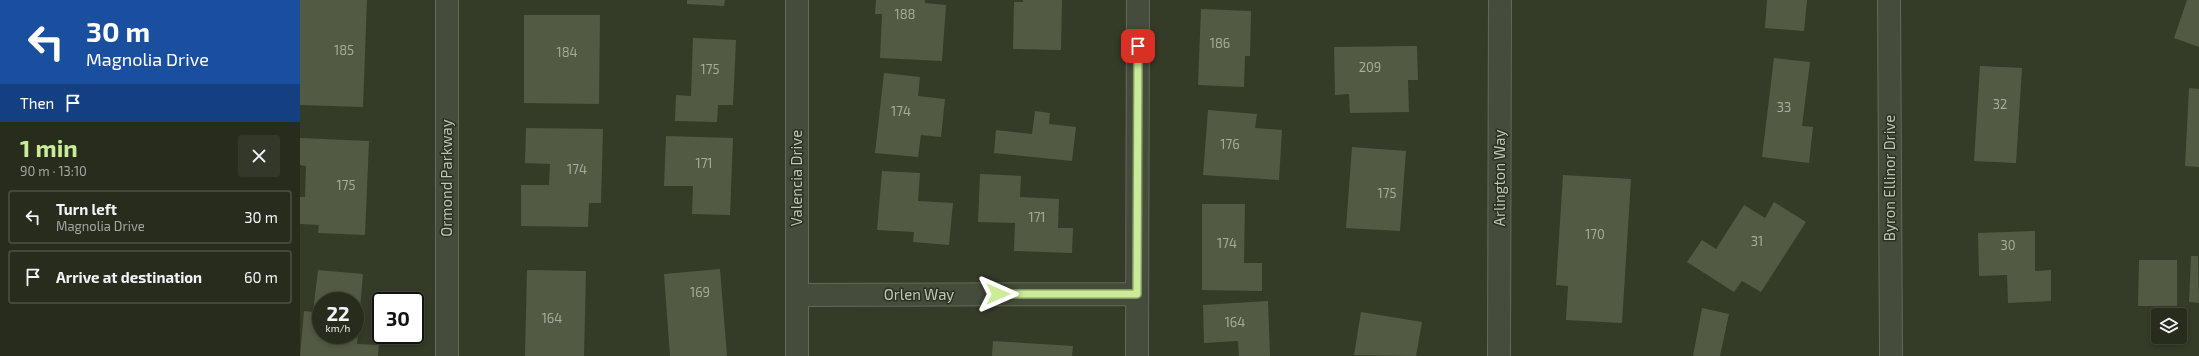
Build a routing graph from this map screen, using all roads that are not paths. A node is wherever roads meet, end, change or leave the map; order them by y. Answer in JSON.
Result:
{"nodes":[{"id":1,"x":447,"y":0,"type":"edge"},
{"id":2,"x":797,"y":0,"type":"edge"},
{"id":3,"x":1138,"y":0,"type":"edge"},
{"id":4,"x":1500,"y":0,"type":"edge"},
{"id":5,"x":1889,"y":0,"type":"edge"},
{"id":6,"x":1137,"y":294,"type":"junction"},
{"id":7,"x":797,"y":295,"type":"junction"},
{"id":8,"x":447,"y":356,"type":"edge"},
{"id":9,"x":797,"y":356,"type":"edge"},
{"id":10,"x":1137,"y":356,"type":"edge"},
{"id":11,"x":1499,"y":356,"type":"edge"},
{"id":12,"x":1891,"y":356,"type":"edge"}],
"edges":[{"from":1,"to":8,"type":"street","name":"Ormond Parkway"},
{"from":2,"to":7,"type":"street","name":"Valencia Drive"},
{"from":3,"to":6,"type":"street"},
{"from":4,"to":11,"type":"street","name":"Arlington Way"},
{"from":5,"to":12,"type":"street","name":"Byron Ellinor Drive"},
{"from":6,"to":7,"type":"street","name":"Orlen Way"},
{"from":6,"to":10,"type":"street"},
{"from":7,"to":9,"type":"street","name":"Valencia Drive"}]}
